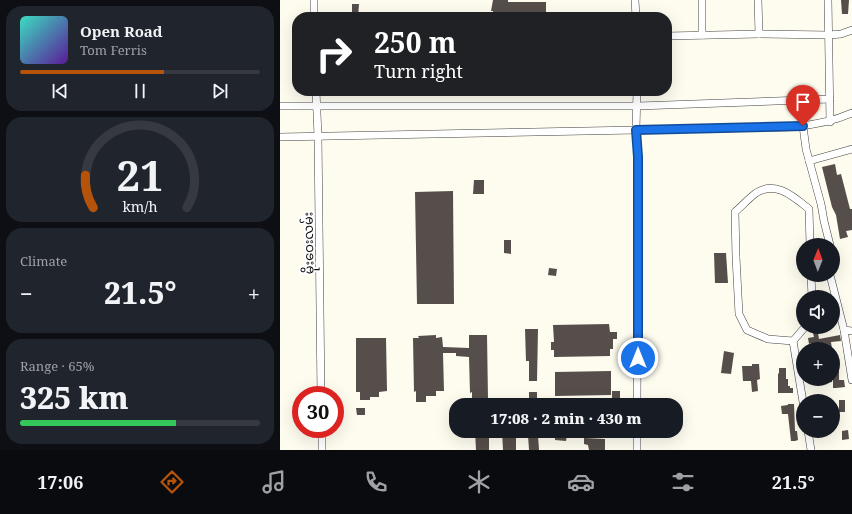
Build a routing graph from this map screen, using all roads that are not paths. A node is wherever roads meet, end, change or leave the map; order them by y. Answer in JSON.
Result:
{"nodes":[{"id":1,"x":314,"y":0,"type":"edge"},
{"id":2,"x":635,"y":0,"type":"edge"},
{"id":3,"x":702,"y":0,"type":"edge"},
{"id":4,"x":758,"y":0,"type":"edge"},
{"id":5,"x":828,"y":0,"type":"edge"},
{"id":6,"x":314,"y":12,"type":"edge"},
{"id":7,"x":636,"y":12,"type":"edge"},
{"id":8,"x":852,"y":30,"type":"edge"},
{"id":9,"x":759,"y":34,"type":"junction"},
{"id":10,"x":702,"y":35,"type":"junction"},
{"id":11,"x":829,"y":35,"type":"junction"},
{"id":12,"x":672,"y":36,"type":"edge"},
{"id":13,"x":316,"y":96,"type":"edge"},
{"id":14,"x":637,"y":96,"type":"edge"},
{"id":15,"x":830,"y":99,"type":"junction"},
{"id":16,"x":280,"y":106,"type":"edge"},
{"id":17,"x":317,"y":106,"type":"junction"},
{"id":18,"x":638,"y":106,"type":"junction"},
{"id":19,"x":852,"y":113,"type":"edge"},
{"id":20,"x":830,"y":122,"type":"junction"},
{"id":21,"x":803,"y":126,"type":"junction"},
{"id":22,"x":636,"y":130,"type":"junction"},
{"id":23,"x":318,"y":136,"type":"junction"},
{"id":24,"x":280,"y":137,"type":"edge"},
{"id":25,"x":852,"y":149,"type":"edge"},
{"id":26,"x":809,"y":161,"type":"junction"},
{"id":27,"x":810,"y":238,"type":"edge"},
{"id":28,"x":828,"y":238,"type":"edge"},
{"id":29,"x":832,"y":282,"type":"edge"},
{"id":30,"x":844,"y":330,"type":"junction"},
{"id":31,"x":852,"y":331,"type":"edge"},
{"id":32,"x":799,"y":334,"type":"edge"},
{"id":33,"x":793,"y":341,"type":"junction"},
{"id":34,"x":851,"y":370,"type":"edge"},
{"id":35,"x":852,"y":380,"type":"edge"},
{"id":36,"x":321,"y":386,"type":"edge"},
{"id":37,"x":802,"y":394,"type":"edge"},
{"id":38,"x":637,"y":398,"type":"edge"},
{"id":39,"x":322,"y":438,"type":"edge"},
{"id":40,"x":637,"y":438,"type":"edge"},
{"id":41,"x":809,"y":438,"type":"edge"},
{"id":42,"x":322,"y":450,"type":"edge"},
{"id":43,"x":637,"y":450,"type":"edge"},
{"id":44,"x":811,"y":450,"type":"edge"}],
"edges":[{"from":1,"to":6,"type":"street"},
{"from":2,"to":7,"type":"street"},
{"from":3,"to":10,"type":"street"},
{"from":4,"to":9,"type":"street"},
{"from":5,"to":11,"type":"street"},
{"from":8,"to":11,"type":"street"},
{"from":9,"to":10,"type":"street"},
{"from":9,"to":11,"type":"street"},
{"from":10,"to":12,"type":"street"},
{"from":11,"to":15,"type":"street"},
{"from":13,"to":17,"type":"street","name":"မိုးဝေးလမ်း"},
{"from":14,"to":18,"type":"street"},
{"from":15,"to":18,"type":"street"},
{"from":15,"to":20,"type":"street"},
{"from":16,"to":17,"type":"street"},
{"from":17,"to":18,"type":"street"},
{"from":17,"to":23,"type":"street","name":"မိုးဝေးလမ်း"},
{"from":18,"to":22,"type":"street"},
{"from":19,"to":20,"type":"street"},
{"from":20,"to":21,"type":"street"},
{"from":21,"to":22,"type":"street"},
{"from":21,"to":26,"type":"street"},
{"from":22,"to":23,"type":"street"},
{"from":22,"to":38,"type":"street"},
{"from":23,"to":24,"type":"street"},
{"from":23,"to":36,"type":"street","name":"မိုးဝေးလမ်း"},
{"from":25,"to":26,"type":"street"},
{"from":26,"to":28,"type":"street"},
{"from":27,"to":33,"type":"street"},
{"from":29,"to":30,"type":"street"},
{"from":30,"to":31,"type":"street"},
{"from":30,"to":34,"type":"street"},
{"from":32,"to":33,"type":"street"},
{"from":33,"to":37,"type":"street"},
{"from":34,"to":35,"type":"street"},
{"from":39,"to":42,"type":"street"},
{"from":40,"to":43,"type":"street"},
{"from":41,"to":44,"type":"street"}]}
